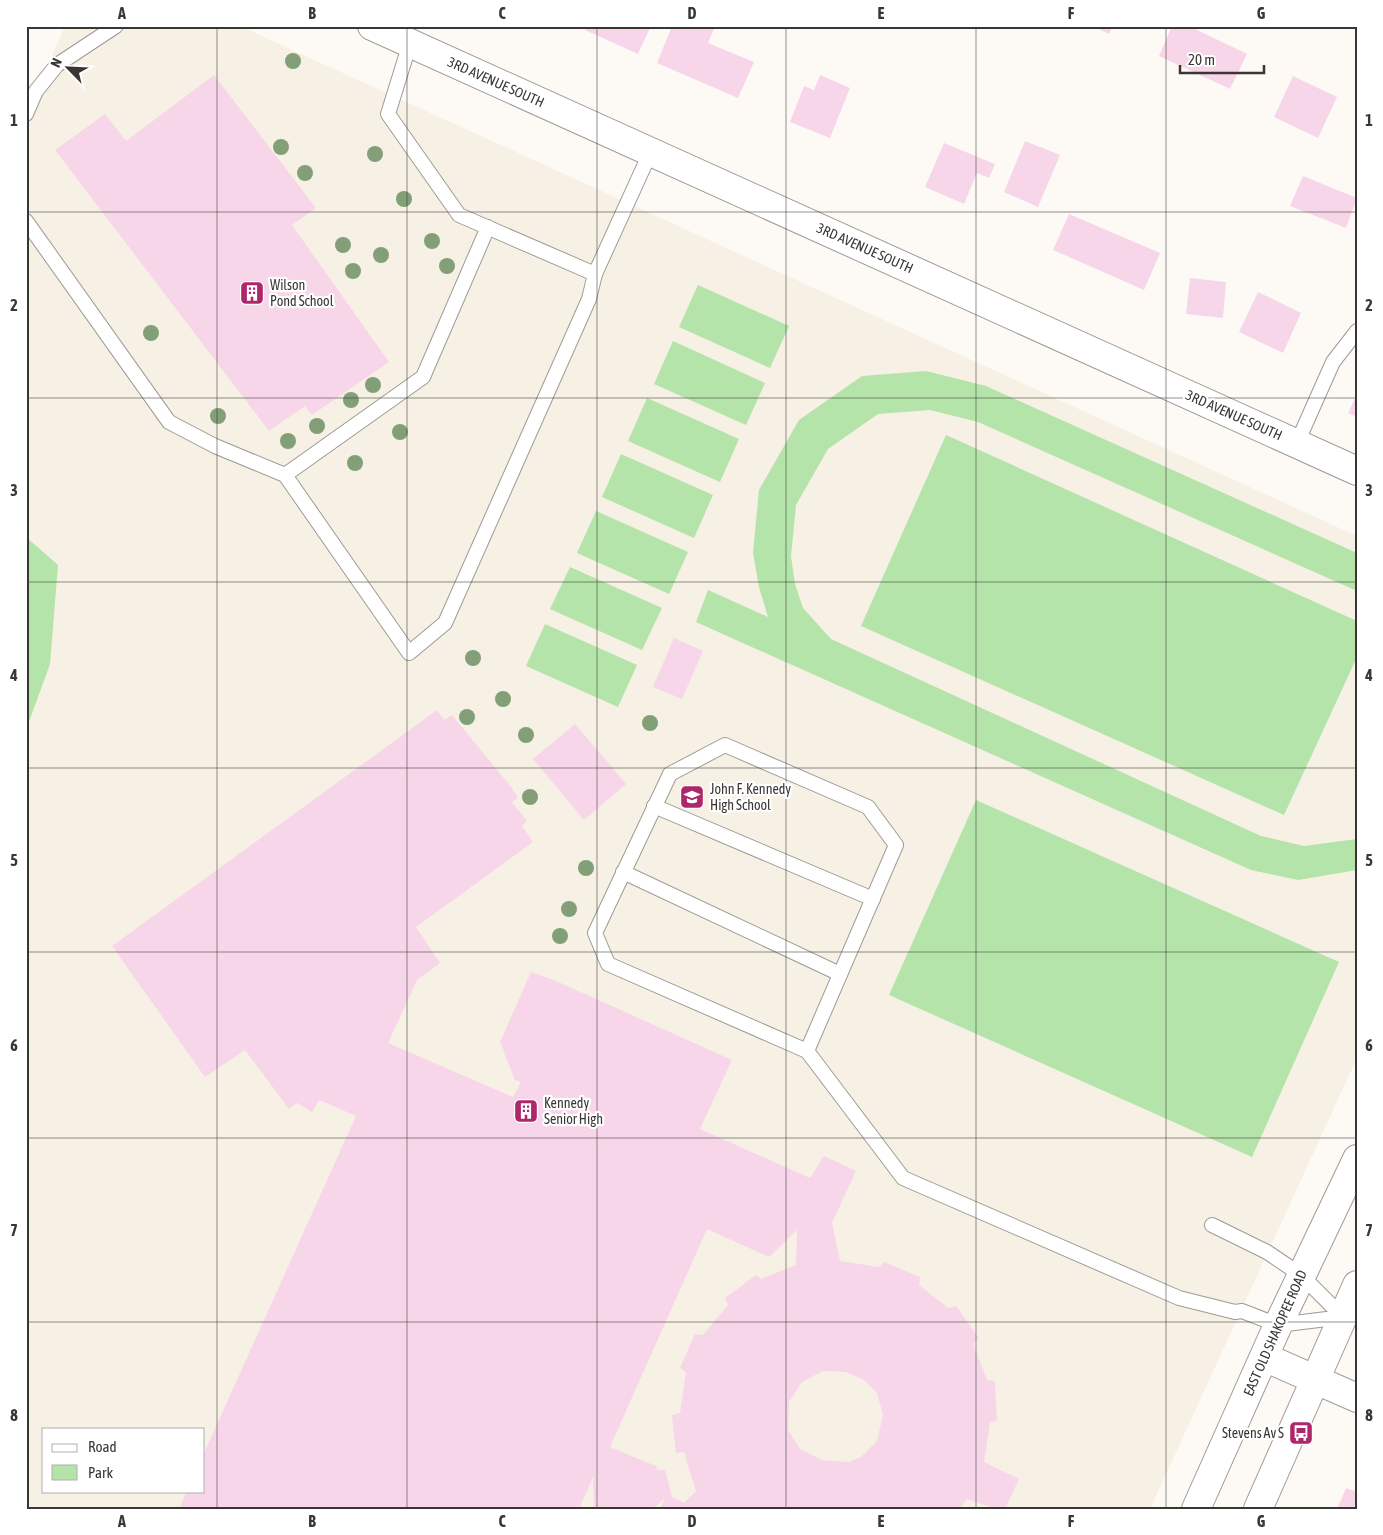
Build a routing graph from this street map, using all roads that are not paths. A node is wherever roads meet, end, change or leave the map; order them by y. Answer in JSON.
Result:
{"nodes":[{"id":1,"x":116,"y":26,"type":"edge"},
{"id":2,"x":372,"y":26,"type":"edge"},
{"id":3,"x":410,"y":43,"type":"junction"},
{"id":4,"x":26,"y":114,"type":"edge"},
{"id":5,"x":650,"y":151,"type":"junction"},
{"id":6,"x":26,"y":221,"type":"edge"},
{"id":7,"x":488,"y":227,"type":"junction"},
{"id":8,"x":595,"y":274,"type":"junction"},
{"id":9,"x":1357,"y":331,"type":"edge"},
{"id":10,"x":1297,"y":443,"type":"junction"},
{"id":11,"x":1357,"y":471,"type":"edge"},
{"id":12,"x":285,"y":475,"type":"junction"},
{"id":13,"x":654,"y":806,"type":"junction"},
{"id":14,"x":623,"y":872,"type":"junction"},
{"id":15,"x":873,"y":899,"type":"junction"},
{"id":16,"x":840,"y":974,"type":"junction"},
{"id":17,"x":807,"y":1051,"type":"junction"},
{"id":18,"x":1357,"y":1159,"type":"edge"},
{"id":19,"x":1212,"y":1225,"type":"dead end"},
{"id":20,"x":1301,"y":1275,"type":"junction"},
{"id":21,"x":1357,"y":1285,"type":"edge"},
{"id":22,"x":1343,"y":1318,"type":"junction"},
{"id":23,"x":1278,"y":1325,"type":"junction"},
{"id":24,"x":1264,"y":1357,"type":"junction"},
{"id":25,"x":1315,"y":1380,"type":"junction"},
{"id":26,"x":1357,"y":1398,"type":"edge"},
{"id":27,"x":1196,"y":1509,"type":"edge"},
{"id":28,"x":1258,"y":1509,"type":"edge"}],
"edges":[{"from":1,"to":4,"type":"lane"},
{"from":2,"to":3,"type":"street","name":"3RD AVENUE SOUTH"},
{"from":3,"to":5,"type":"street","name":"3RD AVENUE SOUTH"},
{"from":3,"to":7,"type":"lane"},
{"from":5,"to":8,"type":"lane"},
{"from":5,"to":10,"type":"street","name":"3RD AVENUE SOUTH"},
{"from":6,"to":12,"type":"lane"},
{"from":7,"to":8,"type":"lane"},
{"from":7,"to":12,"type":"lane"},
{"from":8,"to":12,"type":"lane"},
{"from":9,"to":10,"type":"lane"},
{"from":10,"to":11,"type":"street","name":"3RD AVENUE SOUTH"},
{"from":13,"to":14,"type":"lane"},
{"from":13,"to":15,"type":"lane"},
{"from":13,"to":15,"type":"lane"},
{"from":14,"to":16,"type":"lane"},
{"from":14,"to":17,"type":"lane"},
{"from":15,"to":16,"type":"lane"},
{"from":16,"to":17,"type":"lane"},
{"from":17,"to":23,"type":"lane"},
{"from":18,"to":20,"type":"street","name":"EAST OLD SHAKOPEE ROAD"},
{"from":19,"to":20,"type":"lane"},
{"from":20,"to":22,"type":"lane"},
{"from":20,"to":23,"type":"street","name":"EAST OLD SHAKOPEE ROAD"},
{"from":21,"to":22,"type":"street"},
{"from":22,"to":23,"type":"lane"},
{"from":22,"to":25,"type":"street"},
{"from":23,"to":24,"type":"street","name":"EAST OLD SHAKOPEE ROAD"},
{"from":24,"to":25,"type":"street"},
{"from":24,"to":27,"type":"street","name":"EAST OLD SHAKOPEE ROAD"},
{"from":25,"to":26,"type":"street"},
{"from":25,"to":28,"type":"street"}]}
